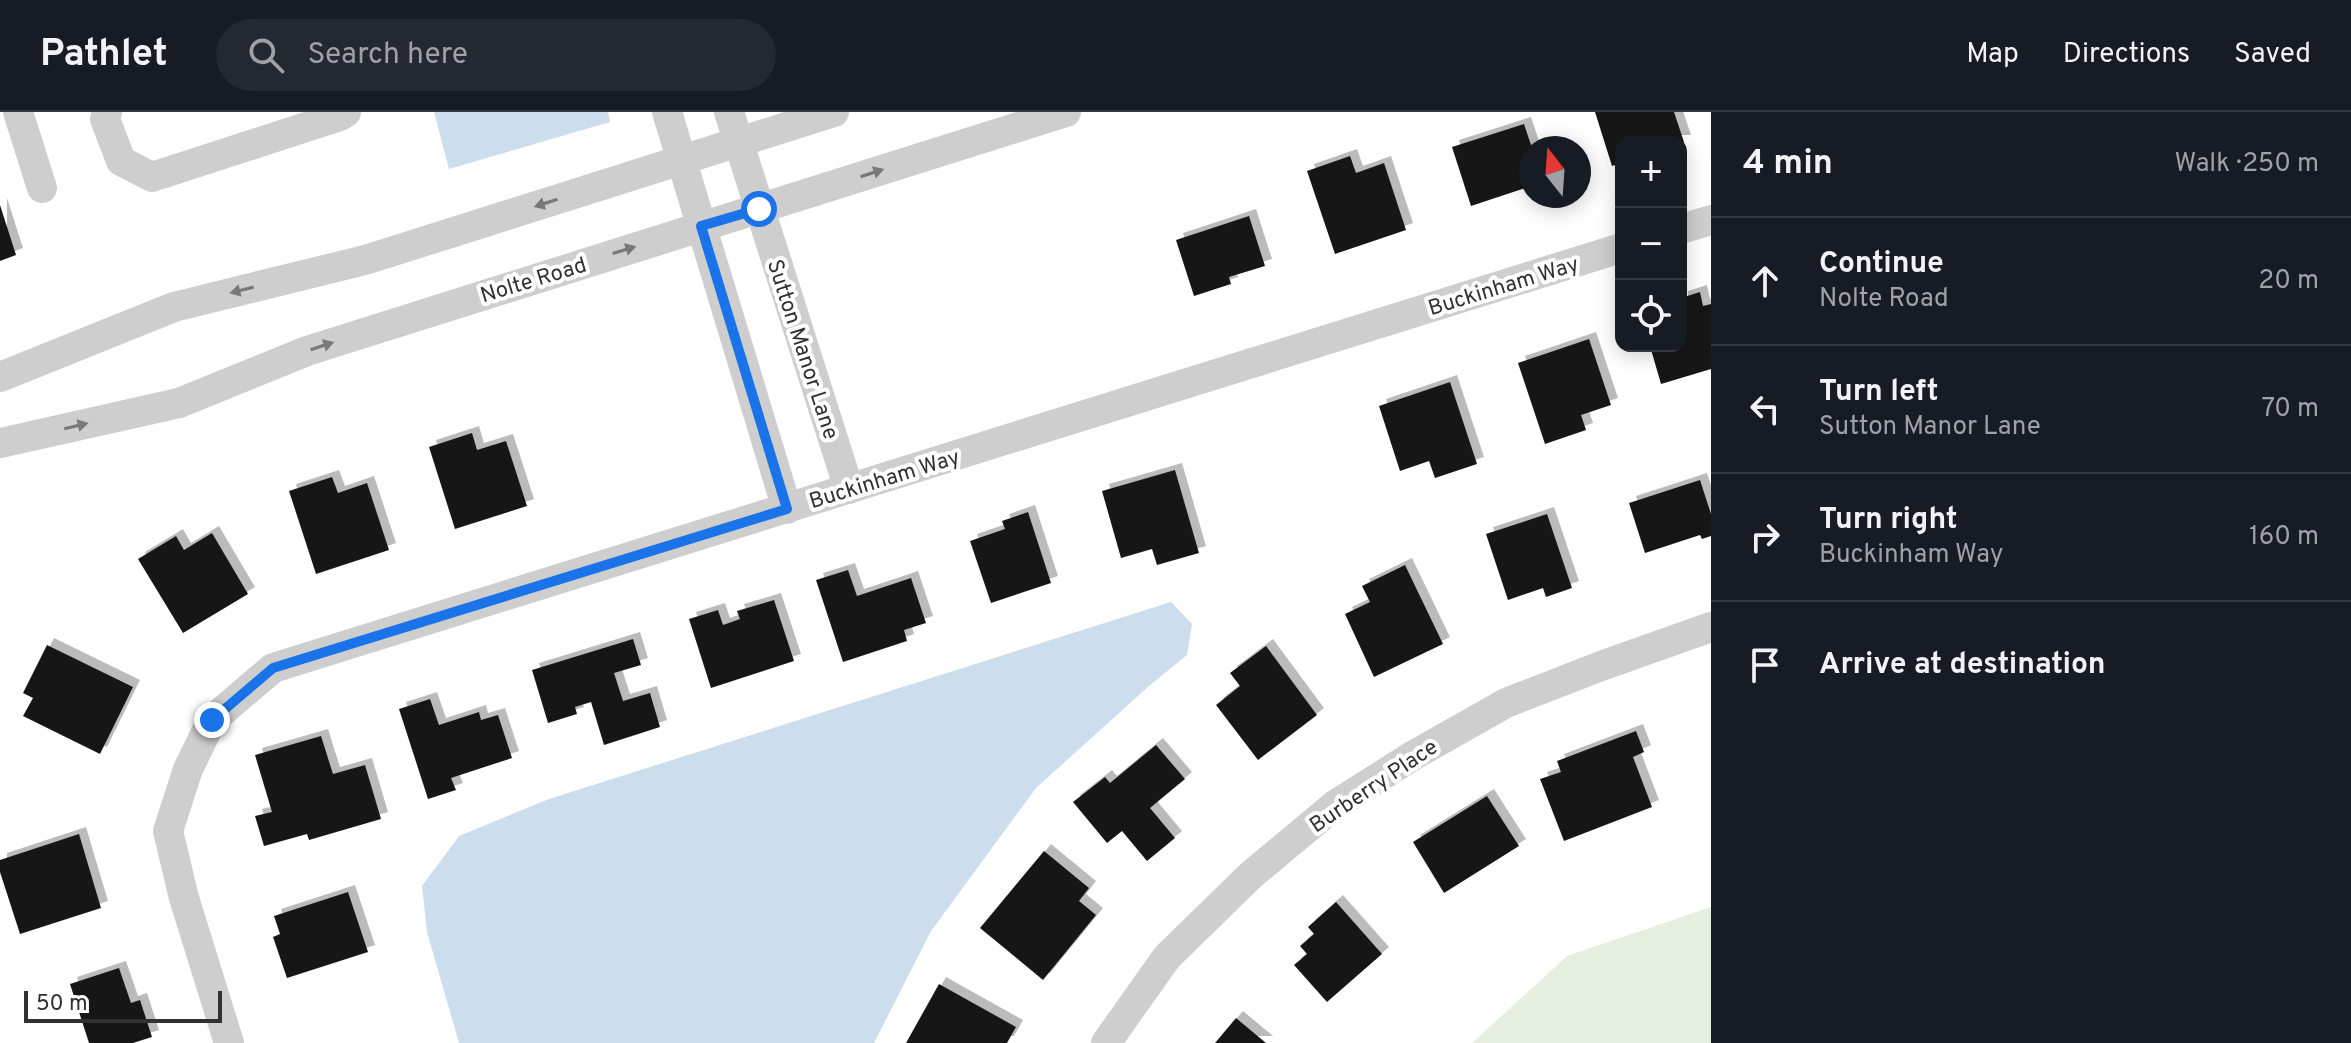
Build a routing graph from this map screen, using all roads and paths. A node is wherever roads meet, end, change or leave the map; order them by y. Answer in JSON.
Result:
{"nodes":[{"id":1,"x":107,"y":112,"type":"edge"},
{"id":2,"x":346,"y":112,"type":"edge"},
{"id":3,"x":667,"y":112,"type":"edge"},
{"id":4,"x":729,"y":112,"type":"edge"},
{"id":5,"x":834,"y":112,"type":"edge"},
{"id":6,"x":1066,"y":112,"type":"edge"},
{"id":7,"x":13,"y":121,"type":"edge"},
{"id":8,"x":739,"y":142,"type":"junction"},
{"id":9,"x":682,"y":159,"type":"junction"},
{"id":10,"x":42,"y":188,"type":"dead end"},
{"id":11,"x":759,"y":209,"type":"junction"},
{"id":12,"x":1711,"y":220,"type":"edge"},
{"id":13,"x":701,"y":226,"type":"junction"},
{"id":14,"x":1687,"y":227,"type":"edge"},
{"id":15,"x":1615,"y":250,"type":"edge"},
{"id":16,"x":0,"y":377,"type":"edge"},
{"id":17,"x":0,"y":443,"type":"edge"},
{"id":18,"x":849,"y":489,"type":"junction"},
{"id":19,"x":787,"y":509,"type":"junction"},
{"id":20,"x":1711,"y":627,"type":"edge"},
{"id":21,"x":229,"y":1043,"type":"edge"},
{"id":22,"x":1106,"y":1043,"type":"edge"}],
"edges":[{"from":1,"to":2,"type":"street"},
{"from":3,"to":9,"type":"street"},
{"from":4,"to":8,"type":"street","name":"Sutton Manor Lane"},
{"from":5,"to":8,"type":"street"},
{"from":11,"to":6,"type":"street","name":"Nolte Road","one_way":true},
{"from":7,"to":10,"type":"street"},
{"from":8,"to":9,"type":"street"},
{"from":8,"to":11,"type":"street","name":"Sutton Manor Lane"},
{"from":9,"to":13,"type":"street"},
{"from":9,"to":16,"type":"street","one_way":true},
{"from":11,"to":13,"type":"street","name":"Nolte Road"},
{"from":11,"to":18,"type":"street","name":"Sutton Manor Lane"},
{"from":12,"to":14,"type":"street"},
{"from":17,"to":13,"type":"street","name":"Nolte Road","one_way":true},
{"from":13,"to":19,"type":"street"},
{"from":15,"to":18,"type":"street","name":"Buckinham Way"},
{"from":18,"to":19,"type":"street","name":"Buckinham Way"},
{"from":19,"to":21,"type":"street","name":"Buckinham Way"},
{"from":20,"to":22,"type":"street","name":"Burberry Place"}]}
